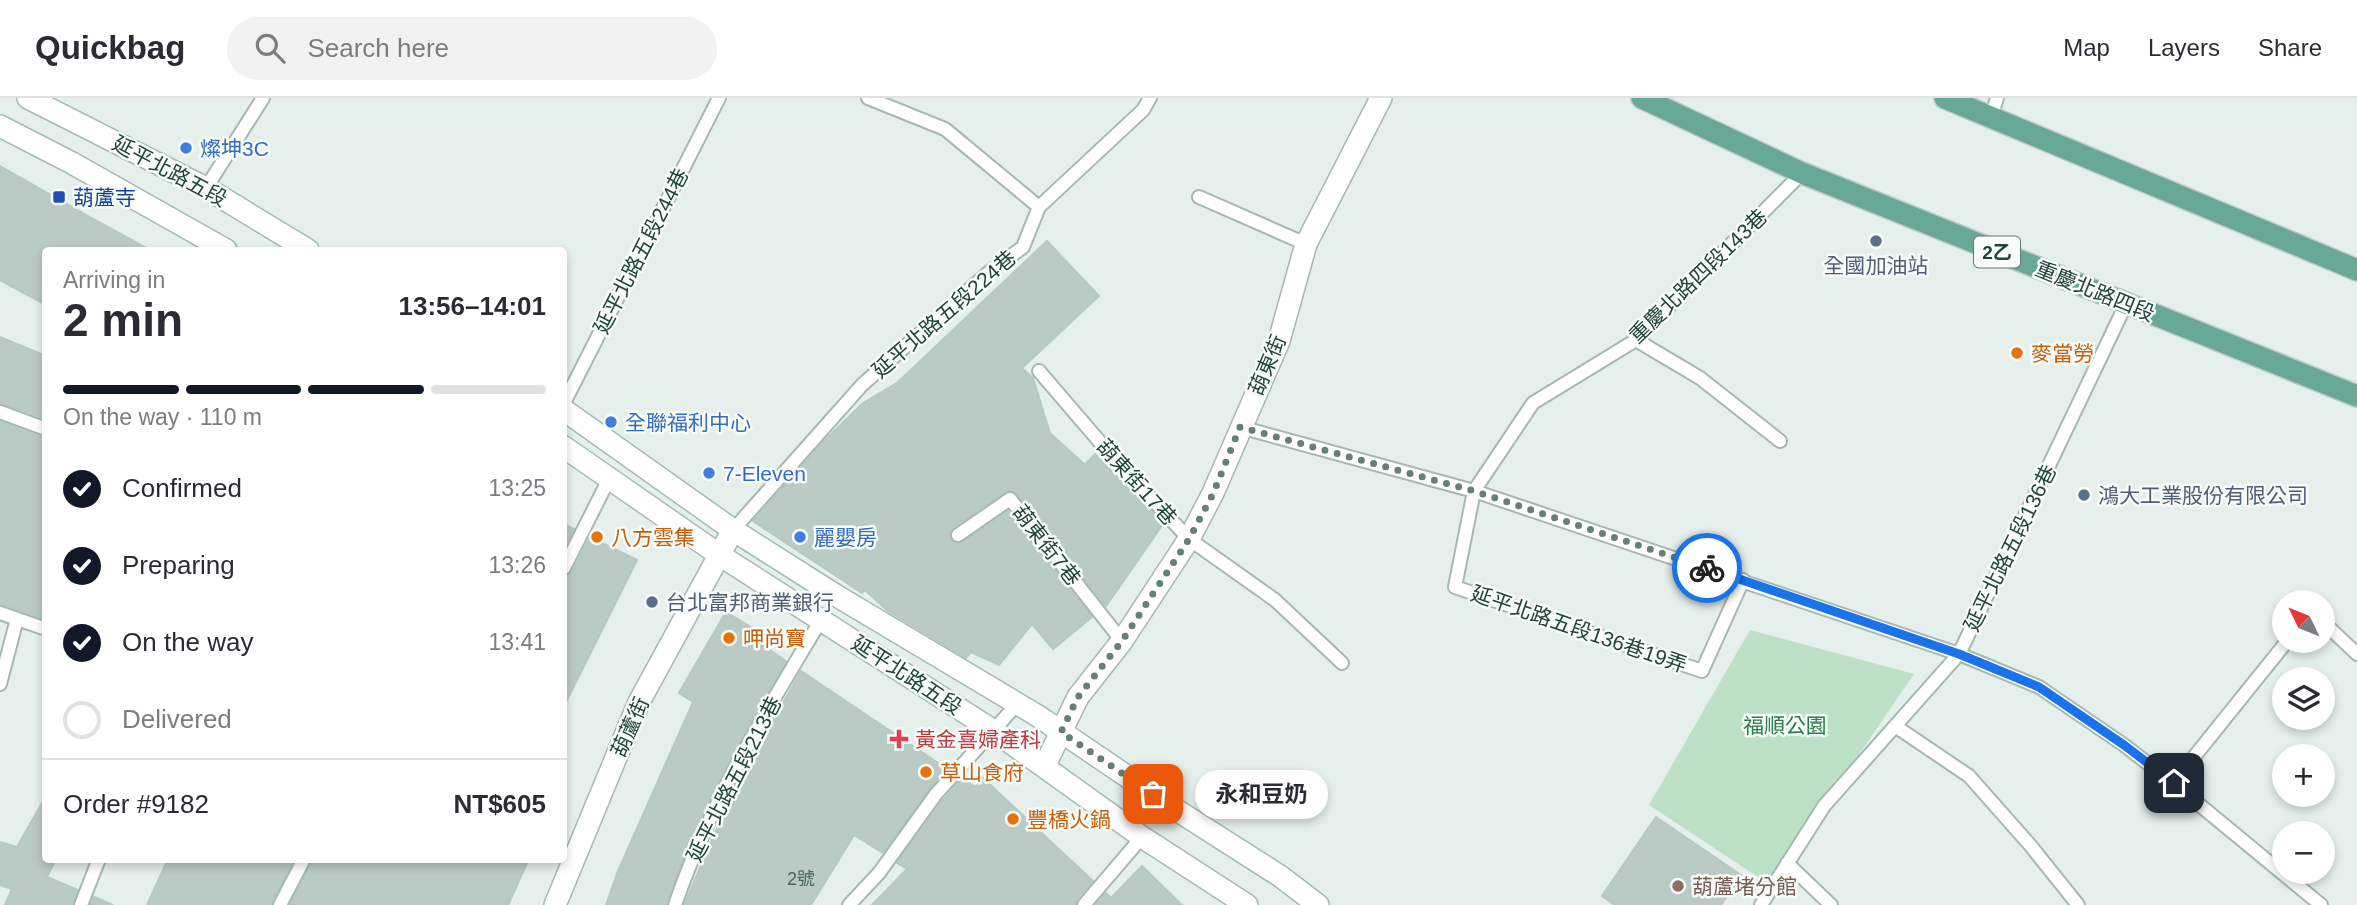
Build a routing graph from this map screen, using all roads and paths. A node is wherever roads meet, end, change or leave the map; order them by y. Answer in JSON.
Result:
{"nodes":[{"id":1,"x":28,"y":98,"type":"edge"},
{"id":2,"x":262,"y":98,"type":"edge"},
{"id":3,"x":719,"y":98,"type":"edge"},
{"id":4,"x":868,"y":98,"type":"edge"},
{"id":5,"x":1150,"y":98,"type":"edge"},
{"id":6,"x":1381,"y":98,"type":"edge"},
{"id":7,"x":1642,"y":98,"type":"edge"},
{"id":8,"x":1945,"y":98,"type":"edge"},
{"id":9,"x":1994,"y":108,"type":"edge"},
{"id":10,"x":0,"y":126,"type":"edge"},
{"id":11,"x":1802,"y":173,"type":"junction"},
{"id":12,"x":206,"y":188,"type":"junction"},
{"id":13,"x":1199,"y":197,"type":"dead end"},
{"id":14,"x":1039,"y":207,"type":"junction"},
{"id":15,"x":1306,"y":244,"type":"junction"},
{"id":16,"x":221,"y":247,"type":"edge"},
{"id":17,"x":303,"y":247,"type":"edge"},
{"id":18,"x":2357,"y":270,"type":"edge"},
{"id":19,"x":2126,"y":304,"type":"junction"},
{"id":20,"x":1636,"y":340,"type":"junction"},
{"id":21,"x":1040,"y":371,"type":"dead end"},
{"id":22,"x":2357,"y":396,"type":"edge"},
{"id":23,"x":567,"y":397,"type":"edge"},
{"id":24,"x":0,"y":412,"type":"edge"},
{"id":25,"x":567,"y":412,"type":"edge"},
{"id":26,"x":1240,"y":427,"type":"junction"},
{"id":27,"x":42,"y":428,"type":"edge"},
{"id":28,"x":1780,"y":441,"type":"dead end"},
{"id":29,"x":567,"y":449,"type":"edge"},
{"id":30,"x":609,"y":479,"type":"junction"},
{"id":31,"x":1474,"y":491,"type":"junction"},
{"id":32,"x":733,"y":530,"type":"junction"},
{"id":33,"x":958,"y":535,"type":"dead end"},
{"id":34,"x":1189,"y":539,"type":"junction"},
{"id":35,"x":721,"y":556,"type":"junction"},
{"id":36,"x":567,"y":562,"type":"edge"},
{"id":37,"x":1743,"y":580,"type":"junction"},
{"id":38,"x":0,"y":613,"type":"edge"},
{"id":39,"x":17,"y":620,"type":"junction"},
{"id":40,"x":821,"y":620,"type":"junction"},
{"id":41,"x":42,"y":628,"type":"edge"},
{"id":42,"x":2335,"y":633,"type":"edge"},
{"id":43,"x":1122,"y":641,"type":"junction"},
{"id":44,"x":2278,"y":653,"type":"edge"},
{"id":45,"x":1959,"y":654,"type":"junction"},
{"id":46,"x":2357,"y":654,"type":"edge"},
{"id":47,"x":1342,"y":663,"type":"dead end"},
{"id":48,"x":0,"y":684,"type":"edge"},
{"id":49,"x":1018,"y":703,"type":"junction"},
{"id":50,"x":1895,"y":726,"type":"junction"},
{"id":51,"x":994,"y":731,"type":"junction"},
{"id":52,"x":1061,"y":732,"type":"junction"},
{"id":53,"x":1045,"y":765,"type":"junction"},
{"id":54,"x":2174,"y":783,"type":"junction"},
{"id":55,"x":1142,"y":837,"type":"junction"},
{"id":56,"x":569,"y":855,"type":"edge"},
{"id":57,"x":97,"y":863,"type":"edge"},
{"id":58,"x":302,"y":863,"type":"edge"},
{"id":59,"x":567,"y":863,"type":"edge"},
{"id":60,"x":1787,"y":863,"type":"junction"},
{"id":61,"x":81,"y":905,"type":"edge"},
{"id":62,"x":280,"y":905,"type":"edge"},
{"id":63,"x":555,"y":905,"type":"edge"},
{"id":64,"x":675,"y":905,"type":"edge"},
{"id":65,"x":849,"y":905,"type":"edge"},
{"id":66,"x":1084,"y":905,"type":"edge"},
{"id":67,"x":1247,"y":905,"type":"edge"},
{"id":68,"x":1318,"y":905,"type":"edge"},
{"id":69,"x":1761,"y":905,"type":"edge"},
{"id":70,"x":1831,"y":905,"type":"edge"},
{"id":71,"x":2078,"y":905,"type":"edge"},
{"id":72,"x":2321,"y":905,"type":"edge"}],
"edges":[{"from":1,"to":12,"type":"street","name":"延平北路五段"},
{"from":2,"to":12,"type":"lane"},
{"from":3,"to":23,"type":"lane","name":"延平北路五段244巷"},
{"from":4,"to":14,"type":"lane"},
{"from":5,"to":14,"type":"lane","name":"延平北路五段224巷"},
{"from":6,"to":15,"type":"street","name":"葫東街"},
{"from":7,"to":11,"type":"main road","name":"重慶北路四段","number":"2乙"},
{"from":8,"to":9,"type":"main road"},
{"from":9,"to":18,"type":"main road"},
{"from":10,"to":16,"type":"street","name":"延平北路五段"},
{"from":11,"to":19,"type":"main road","name":"重慶北路四段","number":"2乙"},
{"from":11,"to":20,"type":"lane","name":"重慶北路四段143巷"},
{"from":12,"to":17,"type":"street","name":"延平北路五段"},
{"from":13,"to":15,"type":"lane"},
{"from":14,"to":32,"type":"lane","name":"延平北路五段224巷"},
{"from":15,"to":26,"type":"street","name":"葫東街"},
{"from":19,"to":22,"type":"main road","name":"重慶北路四段","number":"2乙"},
{"from":19,"to":45,"type":"lane","name":"延平北路五段136巷"},
{"from":20,"to":28,"type":"lane"},
{"from":20,"to":31,"type":"lane","name":"重慶北路四段143巷"},
{"from":21,"to":34,"type":"lane","name":"葫東街17巷"},
{"from":24,"to":27,"type":"lane"},
{"from":25,"to":32,"type":"street"},
{"from":26,"to":31,"type":"lane"},
{"from":26,"to":34,"type":"street","name":"葫東街"},
{"from":29,"to":30,"type":"street","name":"延平北路五段"},
{"from":30,"to":35,"type":"street","name":"延平北路五段"},
{"from":30,"to":36,"type":"lane"},
{"from":31,"to":37,"type":"lane"},
{"from":31,"to":37,"type":"lane","name":"延平北路五段136巷19弄"},
{"from":32,"to":35,"type":"street","name":"葫蘆街"},
{"from":32,"to":49,"type":"street"},
{"from":33,"to":43,"type":"lane","name":"葫東街7巷"},
{"from":34,"to":43,"type":"street","name":"葫東街"},
{"from":34,"to":47,"type":"lane","name":"葫東街17巷"},
{"from":35,"to":40,"type":"street","name":"延平北路五段"},
{"from":35,"to":56,"type":"street","name":"葫蘆街"},
{"from":37,"to":45,"type":"lane"},
{"from":38,"to":39,"type":"lane"},
{"from":39,"to":41,"type":"lane"},
{"from":39,"to":48,"type":"lane"},
{"from":40,"to":51,"type":"street","name":"延平北路五段"},
{"from":40,"to":64,"type":"lane","name":"延平北路五段213巷"},
{"from":42,"to":46,"type":"lane"},
{"from":43,"to":52,"type":"street","name":"葫東街"},
{"from":44,"to":54,"type":"lane"},
{"from":45,"to":50,"type":"lane","name":"延平北路五段136巷"},
{"from":45,"to":54,"type":"lane"},
{"from":49,"to":51,"type":"lane"},
{"from":49,"to":52,"type":"street"},
{"from":50,"to":60,"type":"lane","name":"延平北路五段136巷"},
{"from":50,"to":71,"type":"lane"},
{"from":51,"to":53,"type":"street","name":"延平北路五段"},
{"from":51,"to":65,"type":"lane"},
{"from":52,"to":53,"type":"street","name":"葫東街"},
{"from":52,"to":68,"type":"street"},
{"from":53,"to":55,"type":"street","name":"延平北路五段"},
{"from":54,"to":72,"type":"lane"},
{"from":55,"to":66,"type":"lane"},
{"from":55,"to":67,"type":"street","name":"延平北路五段"},
{"from":57,"to":61,"type":"lane"},
{"from":58,"to":62,"type":"lane"},
{"from":59,"to":63,"type":"street","name":"葫蘆街"},
{"from":60,"to":69,"type":"lane","name":"延平北路五段136巷"},
{"from":60,"to":70,"type":"lane"}]}
